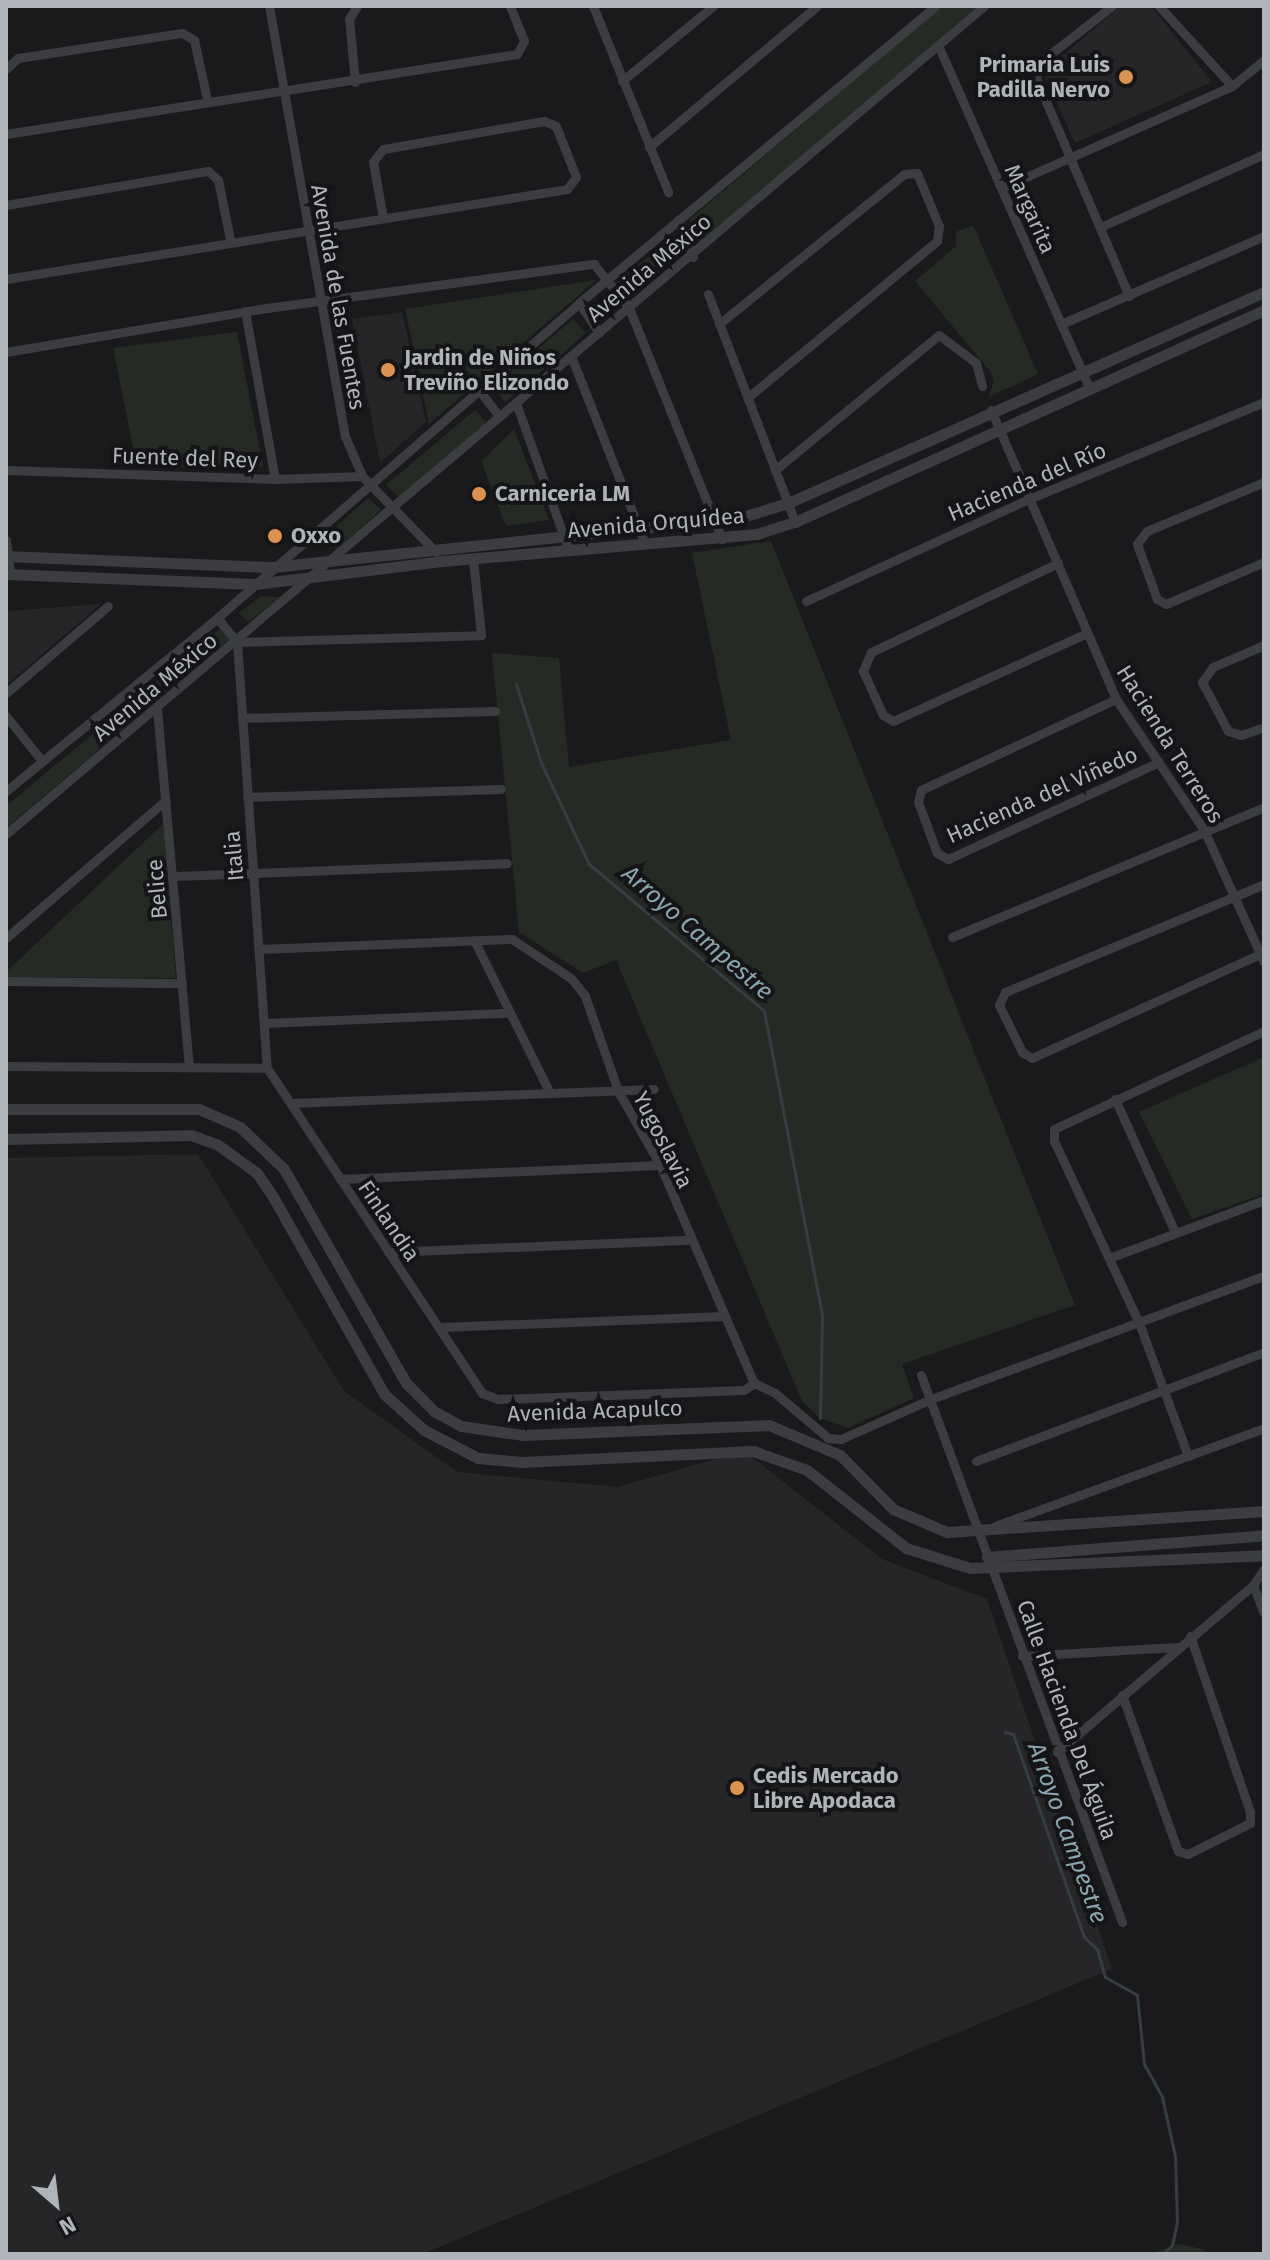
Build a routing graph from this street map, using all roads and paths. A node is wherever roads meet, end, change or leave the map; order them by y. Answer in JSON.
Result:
{"nodes":[{"id":1,"x":269,"y":6,"type":"edge"},
{"id":2,"x":357,"y":6,"type":"edge"},
{"id":3,"x":510,"y":6,"type":"edge"},
{"id":4,"x":713,"y":6,"type":"edge"},
{"id":5,"x":935,"y":6,"type":"edge"},
{"id":6,"x":984,"y":6,"type":"edge"},
{"id":7,"x":1112,"y":6,"type":"edge"},
{"id":8,"x":1159,"y":6,"type":"edge"},
{"id":9,"x":595,"y":7,"type":"edge"},
{"id":10,"x":812,"y":8,"type":"edge"},
{"id":11,"x":938,"y":45,"type":"junction"},
{"id":12,"x":1264,"y":60,"type":"edge"},
{"id":13,"x":6,"y":69,"type":"edge"},
{"id":14,"x":622,"y":81,"type":"junction"},
{"id":15,"x":355,"y":82,"type":"junction"},
{"id":16,"x":1232,"y":86,"type":"junction"},
{"id":17,"x":284,"y":91,"type":"junction"},
{"id":18,"x":207,"y":99,"type":"junction"},
{"id":19,"x":6,"y":134,"type":"edge"},
{"id":20,"x":649,"y":147,"type":"junction"},
{"id":21,"x":1264,"y":154,"type":"edge"},
{"id":22,"x":1070,"y":158,"type":"junction"},
{"id":23,"x":1001,"y":188,"type":"junction"},
{"id":24,"x":668,"y":192,"type":"dead end"},
{"id":25,"x":6,"y":205,"type":"edge"},
{"id":26,"x":383,"y":218,"type":"junction"},
{"id":27,"x":678,"y":220,"type":"junction"},
{"id":28,"x":1100,"y":227,"type":"junction"},
{"id":29,"x":309,"y":228,"type":"junction"},
{"id":30,"x":1264,"y":236,"type":"edge"},
{"id":31,"x":230,"y":239,"type":"junction"},
{"id":32,"x":693,"y":257,"type":"junction"},
{"id":33,"x":8,"y":279,"type":"edge"},
{"id":34,"x":608,"y":279,"type":"junction"},
{"id":35,"x":1264,"y":292,"type":"edge"},
{"id":36,"x":708,"y":294,"type":"dead end"},
{"id":37,"x":1129,"y":296,"type":"junction"},
{"id":38,"x":320,"y":301,"type":"junction"},
{"id":39,"x":579,"y":303,"type":"junction"},
{"id":40,"x":629,"y":308,"type":"junction"},
{"id":41,"x":1264,"y":310,"type":"edge"},
{"id":42,"x":245,"y":311,"type":"junction"},
{"id":43,"x":719,"y":324,"type":"junction"},
{"id":44,"x":1061,"y":324,"type":"junction"},
{"id":45,"x":599,"y":333,"type":"junction"},
{"id":46,"x":6,"y":352,"type":"edge"},
{"id":47,"x":571,"y":356,"type":"junction"},
{"id":48,"x":1081,"y":371,"type":"junction"},
{"id":49,"x":982,"y":386,"type":"dead end"},
{"id":50,"x":1089,"y":388,"type":"junction"},
{"id":51,"x":478,"y":389,"type":"junction"},
{"id":52,"x":747,"y":398,"type":"junction"},
{"id":53,"x":1264,"y":402,"type":"edge"},
{"id":54,"x":516,"y":403,"type":"junction"},
{"id":55,"x":991,"y":410,"type":"junction"},
{"id":56,"x":499,"y":416,"type":"junction"},
{"id":57,"x":1000,"y":428,"type":"junction"},
{"id":58,"x":6,"y":470,"type":"edge"},
{"id":59,"x":775,"y":470,"type":"junction"},
{"id":60,"x":275,"y":479,"type":"junction"},
{"id":61,"x":366,"y":479,"type":"junction"},
{"id":62,"x":1264,"y":482,"type":"edge"},
{"id":63,"x":1031,"y":498,"type":"junction"},
{"id":64,"x":788,"y":503,"type":"junction"},
{"id":65,"x":394,"y":507,"type":"junction"},
{"id":66,"x":716,"y":521,"type":"junction"},
{"id":67,"x":795,"y":522,"type":"junction"},
{"id":68,"x":639,"y":526,"type":"junction"},
{"id":69,"x":563,"y":533,"type":"junction"},
{"id":70,"x":722,"y":539,"type":"junction"},
{"id":71,"x":6,"y":540,"type":"edge"},
{"id":72,"x":645,"y":544,"type":"junction"},
{"id":73,"x":431,"y":547,"type":"junction"},
{"id":74,"x":569,"y":551,"type":"junction"},
{"id":75,"x":7,"y":556,"type":"edge"},
{"id":76,"x":329,"y":558,"type":"junction"},
{"id":77,"x":473,"y":559,"type":"junction"},
{"id":78,"x":442,"y":561,"type":"junction"},
{"id":79,"x":1264,"y":562,"type":"edge"},
{"id":80,"x":1058,"y":563,"type":"junction"},
{"id":81,"x":272,"y":567,"type":"junction"},
{"id":82,"x":8,"y":574,"type":"edge"},
{"id":83,"x":308,"y":577,"type":"junction"},
{"id":84,"x":255,"y":584,"type":"junction"},
{"id":85,"x":806,"y":601,"type":"dead end"},
{"id":86,"x":108,"y":606,"type":"dead end"},
{"id":87,"x":217,"y":618,"type":"junction"},
{"id":88,"x":1085,"y":634,"type":"junction"},
{"id":89,"x":237,"y":642,"type":"junction"},
{"id":90,"x":1264,"y":645,"type":"edge"},
{"id":91,"x":6,"y":693,"type":"edge"},
{"id":92,"x":1116,"y":699,"type":"junction"},
{"id":93,"x":157,"y":709,"type":"junction"},
{"id":94,"x":495,"y":711,"type":"dead end"},
{"id":95,"x":6,"y":716,"type":"edge"},
{"id":96,"x":242,"y":718,"type":"junction"},
{"id":97,"x":1264,"y":727,"type":"edge"},
{"id":98,"x":42,"y":761,"type":"junction"},
{"id":99,"x":1159,"y":762,"type":"junction"},
{"id":100,"x":501,"y":789,"type":"dead end"},
{"id":101,"x":6,"y":791,"type":"edge"},
{"id":102,"x":247,"y":797,"type":"junction"},
{"id":103,"x":166,"y":800,"type":"junction"},
{"id":104,"x":1264,"y":807,"type":"edge"},
{"id":105,"x":1204,"y":830,"type":"junction"},
{"id":106,"x":6,"y":834,"type":"edge"},
{"id":107,"x":507,"y":863,"type":"dead end"},
{"id":108,"x":253,"y":871,"type":"junction"},
{"id":109,"x":175,"y":876,"type":"junction"},
{"id":110,"x":1264,"y":884,"type":"edge"},
{"id":111,"x":1234,"y":894,"type":"junction"},
{"id":112,"x":952,"y":937,"type":"dead end"},
{"id":113,"x":6,"y":938,"type":"edge"},
{"id":114,"x":474,"y":940,"type":"junction"},
{"id":115,"x":261,"y":949,"type":"junction"},
{"id":116,"x":1262,"y":958,"type":"edge"},
{"id":117,"x":6,"y":981,"type":"edge"},
{"id":118,"x":182,"y":983,"type":"junction"},
{"id":119,"x":508,"y":1013,"type":"junction"},
{"id":120,"x":265,"y":1023,"type":"junction"},
{"id":121,"x":1264,"y":1031,"type":"edge"},
{"id":122,"x":6,"y":1066,"type":"edge"},
{"id":123,"x":189,"y":1066,"type":"junction"},
{"id":124,"x":267,"y":1068,"type":"junction"},
{"id":125,"x":654,"y":1089,"type":"dead end"},
{"id":126,"x":618,"y":1091,"type":"junction"},
{"id":127,"x":550,"y":1093,"type":"junction"},
{"id":128,"x":1115,"y":1099,"type":"junction"},
{"id":129,"x":291,"y":1103,"type":"junction"},
{"id":130,"x":6,"y":1109,"type":"edge"},
{"id":131,"x":6,"y":1139,"type":"edge"},
{"id":132,"x":660,"y":1165,"type":"junction"},
{"id":133,"x":340,"y":1179,"type":"junction"},
{"id":134,"x":1264,"y":1200,"type":"edge"},
{"id":135,"x":1175,"y":1232,"type":"junction"},
{"id":136,"x":691,"y":1240,"type":"junction"},
{"id":137,"x":388,"y":1252,"type":"junction"},
{"id":138,"x":1109,"y":1258,"type":"junction"},
{"id":139,"x":1264,"y":1276,"type":"edge"},
{"id":140,"x":725,"y":1316,"type":"junction"},
{"id":141,"x":1139,"y":1323,"type":"junction"},
{"id":142,"x":441,"y":1327,"type":"junction"},
{"id":143,"x":1264,"y":1352,"type":"edge"},
{"id":144,"x":921,"y":1375,"type":"dead end"},
{"id":145,"x":754,"y":1383,"type":"junction"},
{"id":146,"x":1163,"y":1390,"type":"junction"},
{"id":147,"x":931,"y":1399,"type":"junction"},
{"id":148,"x":1264,"y":1428,"type":"edge"},
{"id":149,"x":1188,"y":1456,"type":"junction"},
{"id":150,"x":976,"y":1461,"type":"dead end"},
{"id":151,"x":1263,"y":1514,"type":"edge"},
{"id":152,"x":981,"y":1531,"type":"junction"},
{"id":153,"x":1264,"y":1535,"type":"edge"},
{"id":154,"x":1264,"y":1555,"type":"edge"},
{"id":155,"x":987,"y":1557,"type":"junction"},
{"id":156,"x":1264,"y":1569,"type":"edge"},
{"id":157,"x":996,"y":1570,"type":"junction"},
{"id":158,"x":1253,"y":1585,"type":"junction"},
{"id":159,"x":1264,"y":1613,"type":"edge"},
{"id":160,"x":1190,"y":1636,"type":"junction"},
{"id":161,"x":1177,"y":1647,"type":"junction"},
{"id":162,"x":1022,"y":1656,"type":"junction"},
{"id":163,"x":1122,"y":1695,"type":"junction"},
{"id":164,"x":1057,"y":1752,"type":"junction"},
{"id":165,"x":1122,"y":1922,"type":"dead end"}],
"edges":[{"from":1,"to":17,"type":"street","name":"Avenida de las Fuentes"},
{"from":2,"to":15,"type":"street"},
{"from":3,"to":15,"type":"street"},
{"from":4,"to":14,"type":"street"},
{"from":5,"to":27,"type":"street","name":"Avenida México"},
{"from":6,"to":11,"type":"street","name":"Avenida México"},
{"from":7,"to":22,"type":"street"},
{"from":8,"to":16,"type":"street"},
{"from":9,"to":14,"type":"street"},
{"from":10,"to":20,"type":"street"},
{"from":11,"to":23,"type":"street","name":"Margarita"},
{"from":11,"to":32,"type":"street","name":"Avenida México"},
{"from":12,"to":16,"type":"street"},
{"from":13,"to":18,"type":"street"},
{"from":14,"to":20,"type":"street"},
{"from":15,"to":17,"type":"street"},
{"from":16,"to":22,"type":"street"},
{"from":17,"to":18,"type":"street"},
{"from":17,"to":29,"type":"street","name":"Avenida de las Fuentes"},
{"from":18,"to":19,"type":"street"},
{"from":20,"to":24,"type":"street"},
{"from":21,"to":28,"type":"street"},
{"from":22,"to":23,"type":"street"},
{"from":22,"to":28,"type":"street"},
{"from":23,"to":44,"type":"street","name":"Margarita"},
{"from":25,"to":31,"type":"street"},
{"from":26,"to":26,"type":"street"},
{"from":26,"to":29,"type":"street"},
{"from":27,"to":32,"type":"street"},
{"from":27,"to":34,"type":"street","name":"Avenida México"},
{"from":28,"to":37,"type":"street"},
{"from":29,"to":31,"type":"street"},
{"from":29,"to":38,"type":"street","name":"Avenida de las Fuentes"},
{"from":30,"to":37,"type":"street"},
{"from":31,"to":33,"type":"street"},
{"from":32,"to":40,"type":"street","name":"Avenida México"},
{"from":34,"to":38,"type":"street"},
{"from":34,"to":39,"type":"street","name":"Avenida México"},
{"from":34,"to":40,"type":"street"},
{"from":35,"to":48,"type":"street","name":"Avenida Orquídea"},
{"from":36,"to":43,"type":"street"},
{"from":37,"to":44,"type":"street"},
{"from":38,"to":42,"type":"street"},
{"from":38,"to":61,"type":"street","name":"Avenida de las Fuentes"},
{"from":39,"to":45,"type":"street"},
{"from":39,"to":51,"type":"street","name":"Avenida México"},
{"from":40,"to":45,"type":"street","name":"Avenida México"},
{"from":40,"to":66,"type":"street"},
{"from":41,"to":50,"type":"street","name":"Avenida Orquídea"},
{"from":42,"to":46,"type":"street"},
{"from":42,"to":60,"type":"street"},
{"from":43,"to":52,"type":"street"},
{"from":43,"to":52,"type":"street"},
{"from":44,"to":48,"type":"street","name":"Margarita"},
{"from":45,"to":47,"type":"street","name":"Avenida México"},
{"from":47,"to":54,"type":"street","name":"Avenida México"},
{"from":47,"to":68,"type":"street"},
{"from":48,"to":50,"type":"street","name":"Margarita"},
{"from":48,"to":55,"type":"street","name":"Avenida Orquídea"},
{"from":49,"to":59,"type":"street"},
{"from":50,"to":57,"type":"street","name":"Avenida Orquídea"},
{"from":51,"to":56,"type":"street"},
{"from":51,"to":61,"type":"street","name":"Avenida México"},
{"from":52,"to":59,"type":"street"},
{"from":53,"to":63,"type":"street","name":"Hacienda del Río"},
{"from":54,"to":56,"type":"street","name":"Avenida México"},
{"from":54,"to":69,"type":"street"},
{"from":55,"to":57,"type":"street","name":"Hacienda Terreros"},
{"from":55,"to":64,"type":"street","name":"Avenida Orquídea"},
{"from":56,"to":65,"type":"street","name":"Avenida México"},
{"from":57,"to":63,"type":"street","name":"Hacienda Terreros"},
{"from":57,"to":67,"type":"street","name":"Avenida Orquídea"},
{"from":58,"to":60,"type":"street","name":"Fuente del Rey"},
{"from":59,"to":64,"type":"street"},
{"from":60,"to":61,"type":"street","name":"Fuente del Rey"},
{"from":61,"to":65,"type":"street","name":"Avenida de las Fuentes"},
{"from":61,"to":81,"type":"street","name":"Avenida México"},
{"from":62,"to":79,"type":"street"},
{"from":63,"to":80,"type":"street","name":"Hacienda Terreros"},
{"from":63,"to":85,"type":"street","name":"Hacienda del Río"},
{"from":64,"to":66,"type":"street","name":"Avenida Orquídea"},
{"from":64,"to":67,"type":"street"},
{"from":65,"to":73,"type":"street","name":"Avenida de las Fuentes"},
{"from":65,"to":76,"type":"street","name":"Avenida México"},
{"from":66,"to":68,"type":"street","name":"Avenida Orquídea"},
{"from":66,"to":70,"type":"street"},
{"from":67,"to":70,"type":"street","name":"Avenida Orquídea"},
{"from":68,"to":69,"type":"street","name":"Avenida Orquídea"},
{"from":68,"to":72,"type":"street"},
{"from":69,"to":73,"type":"street","name":"Avenida Orquídea"},
{"from":69,"to":74,"type":"street"},
{"from":70,"to":72,"type":"street","name":"Avenida Orquídea"},
{"from":71,"to":75,"type":"street"},
{"from":72,"to":74,"type":"street","name":"Avenida Orquídea"},
{"from":73,"to":76,"type":"street","name":"Avenida Orquídea"},
{"from":73,"to":78,"type":"street","name":"Avenida de las Fuentes"},
{"from":74,"to":77,"type":"street","name":"Avenida Orquídea"},
{"from":75,"to":81,"type":"street","name":"Avenida Orquídea"},
{"from":75,"to":82,"type":"street"},
{"from":76,"to":81,"type":"street","name":"Avenida Orquídea"},
{"from":76,"to":83,"type":"street","name":"Avenida México"},
{"from":77,"to":78,"type":"street","name":"Avenida Orquídea"},
{"from":77,"to":89,"type":"street"},
{"from":78,"to":83,"type":"street","name":"Avenida Orquídea"},
{"from":80,"to":88,"type":"street","name":"Hacienda Terreros"},
{"from":80,"to":88,"type":"street"},
{"from":81,"to":84,"type":"street","name":"Avenida México"},
{"from":82,"to":84,"type":"street","name":"Avenida Orquídea"},
{"from":83,"to":84,"type":"street","name":"Avenida Orquídea"},
{"from":83,"to":89,"type":"street","name":"Avenida México"},
{"from":84,"to":87,"type":"street","name":"Avenida México"},
{"from":86,"to":91,"type":"street"},
{"from":87,"to":89,"type":"street"},
{"from":87,"to":98,"type":"street","name":"Avenida México"},
{"from":88,"to":92,"type":"street","name":"Hacienda Terreros"},
{"from":89,"to":93,"type":"street","name":"Avenida México"},
{"from":89,"to":96,"type":"street","name":"Italia"},
{"from":90,"to":97,"type":"street"},
{"from":92,"to":99,"type":"street","name":"Hacienda Terreros"},
{"from":92,"to":99,"type":"street","name":"Hacienda del Viñedo"},
{"from":93,"to":103,"type":"street","name":"Belice"},
{"from":93,"to":106,"type":"street","name":"Avenida México"},
{"from":94,"to":96,"type":"street"},
{"from":95,"to":98,"type":"street"},
{"from":96,"to":102,"type":"street","name":"Italia"},
{"from":98,"to":101,"type":"street","name":"Avenida México"},
{"from":99,"to":105,"type":"street","name":"Hacienda Terreros"},
{"from":100,"to":102,"type":"street"},
{"from":102,"to":108,"type":"street","name":"Italia"},
{"from":103,"to":109,"type":"street","name":"Belice"},
{"from":103,"to":113,"type":"street"},
{"from":104,"to":105,"type":"street"},
{"from":105,"to":111,"type":"street","name":"Hacienda Terreros"},
{"from":105,"to":112,"type":"street"},
{"from":107,"to":108,"type":"street"},
{"from":108,"to":109,"type":"street"},
{"from":108,"to":115,"type":"street","name":"Italia"},
{"from":109,"to":118,"type":"street","name":"Belice"},
{"from":110,"to":111,"type":"street"},
{"from":111,"to":116,"type":"street","name":"Hacienda Terreros"},
{"from":111,"to":116,"type":"street"},
{"from":114,"to":115,"type":"street"},
{"from":114,"to":119,"type":"street"},
{"from":114,"to":126,"type":"street","name":"Yugoslavia"},
{"from":115,"to":120,"type":"street","name":"Italia"},
{"from":117,"to":118,"type":"street"},
{"from":118,"to":123,"type":"street","name":"Belice"},
{"from":119,"to":120,"type":"street"},
{"from":119,"to":127,"type":"street"},
{"from":120,"to":124,"type":"street","name":"Italia"},
{"from":121,"to":128,"type":"street"},
{"from":122,"to":123,"type":"street"},
{"from":123,"to":124,"type":"street"},
{"from":124,"to":129,"type":"street","name":"Finlandia"},
{"from":125,"to":126,"type":"street"},
{"from":126,"to":127,"type":"street"},
{"from":126,"to":132,"type":"street","name":"Yugoslavia"},
{"from":127,"to":129,"type":"street"},
{"from":128,"to":135,"type":"street"},
{"from":128,"to":138,"type":"street"},
{"from":129,"to":133,"type":"street","name":"Finlandia"},
{"from":130,"to":152,"type":"street","name":"Avenida Acapulco"},
{"from":131,"to":157,"type":"street","name":"Avenida Acapulco"},
{"from":132,"to":133,"type":"street"},
{"from":132,"to":136,"type":"street","name":"Yugoslavia"},
{"from":133,"to":137,"type":"street","name":"Finlandia"},
{"from":134,"to":135,"type":"street"},
{"from":135,"to":138,"type":"street"},
{"from":136,"to":137,"type":"street"},
{"from":136,"to":140,"type":"street","name":"Yugoslavia"},
{"from":137,"to":142,"type":"street","name":"Finlandia"},
{"from":138,"to":141,"type":"street"},
{"from":139,"to":141,"type":"street"},
{"from":140,"to":142,"type":"street"},
{"from":140,"to":145,"type":"street","name":"Yugoslavia"},
{"from":141,"to":146,"type":"street"},
{"from":141,"to":147,"type":"street"},
{"from":142,"to":145,"type":"street","name":"Finlandia"},
{"from":143,"to":146,"type":"street"},
{"from":144,"to":147,"type":"street","name":"Calle Hacienda Del Águila"},
{"from":145,"to":147,"type":"street"},
{"from":146,"to":149,"type":"street"},
{"from":146,"to":150,"type":"street"},
{"from":147,"to":152,"type":"street","name":"Calle Hacienda Del Águila"},
{"from":148,"to":149,"type":"street"},
{"from":149,"to":152,"type":"street"},
{"from":151,"to":152,"type":"street","name":"Avenida Acapulco"},
{"from":152,"to":155,"type":"street","name":"Calle Hacienda Del Águila"},
{"from":153,"to":155,"type":"street"},
{"from":154,"to":157,"type":"street","name":"Avenida Acapulco"},
{"from":155,"to":157,"type":"street","name":"Calle Hacienda Del Águila"},
{"from":156,"to":158,"type":"street"},
{"from":157,"to":162,"type":"street","name":"Calle Hacienda Del Águila"},
{"from":158,"to":159,"type":"street"},
{"from":158,"to":160,"type":"street"},
{"from":160,"to":161,"type":"street"},
{"from":160,"to":163,"type":"street"},
{"from":161,"to":162,"type":"street"},
{"from":161,"to":163,"type":"street"},
{"from":162,"to":164,"type":"street","name":"Calle Hacienda Del Águila"},
{"from":163,"to":164,"type":"street"},
{"from":164,"to":165,"type":"street","name":"Calle Hacienda Del Águila"}]}
